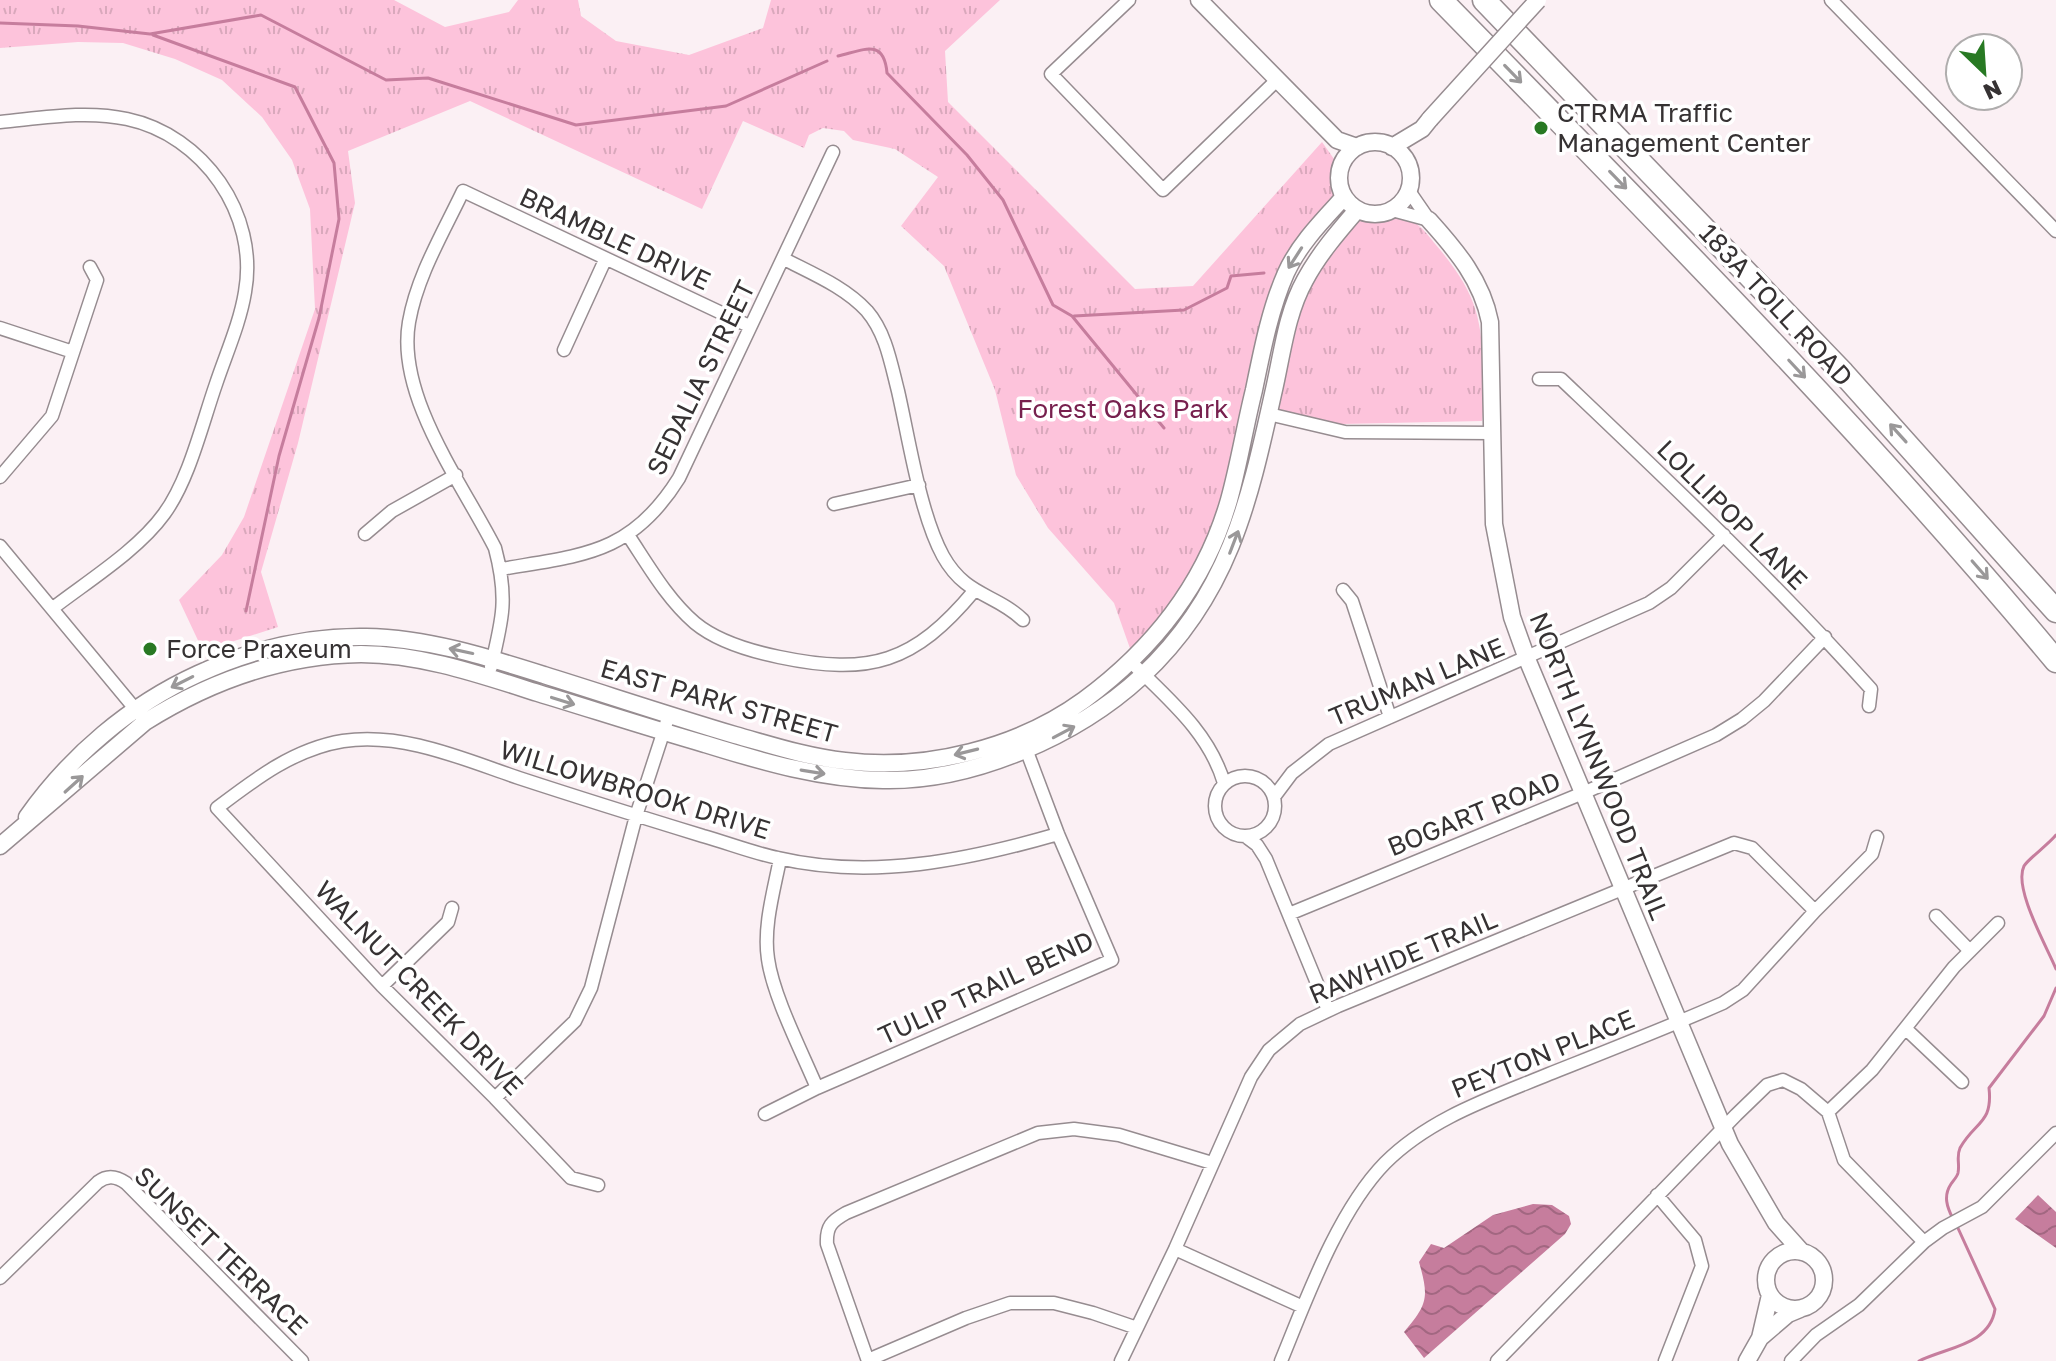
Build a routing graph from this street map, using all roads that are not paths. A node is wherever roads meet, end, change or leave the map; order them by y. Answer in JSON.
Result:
{"nodes":[{"id":1,"x":1129,"y":0,"type":"edge"},
{"id":2,"x":1199,"y":0,"type":"edge"},
{"id":3,"x":1441,"y":0,"type":"edge"},
{"id":4,"x":1484,"y":0,"type":"edge"},
{"id":5,"x":1538,"y":0,"type":"edge"},
{"id":6,"x":1831,"y":0,"type":"edge"},
{"id":7,"x":1277,"y":80,"type":"junction"},
{"id":8,"x":0,"y":122,"type":"edge"},
{"id":9,"x":1426,"y":124,"type":"junction"},
{"id":10,"x":1337,"y":140,"type":"junction"},
{"id":11,"x":1357,"y":147,"type":"junction"},
{"id":12,"x":1392,"y":147,"type":"junction"},
{"id":13,"x":833,"y":152,"type":"dead end"},
{"id":14,"x":1344,"y":161,"type":"junction"},
{"id":15,"x":1407,"y":162,"type":"junction"},
{"id":16,"x":1409,"y":191,"type":"junction"},
{"id":17,"x":1344,"y":197,"type":"junction"},
{"id":18,"x":1357,"y":210,"type":"junction"},
{"id":19,"x":1392,"y":210,"type":"junction"},
{"id":20,"x":1429,"y":220,"type":"junction"},
{"id":21,"x":2056,"y":231,"type":"edge"},
{"id":22,"x":784,"y":259,"type":"junction"},
{"id":23,"x":605,"y":260,"type":"junction"},
{"id":24,"x":90,"y":267,"type":"dead end"},
{"id":25,"x":749,"y":326,"type":"junction"},
{"id":26,"x":0,"y":328,"type":"edge"},
{"id":27,"x":564,"y":350,"type":"dead end"},
{"id":28,"x":73,"y":352,"type":"junction"},
{"id":29,"x":1539,"y":379,"type":"dead end"},
{"id":30,"x":1269,"y":414,"type":"junction"},
{"id":31,"x":1492,"y":433,"type":"junction"},
{"id":32,"x":456,"y":475,"type":"junction"},
{"id":33,"x":0,"y":477,"type":"edge"},
{"id":34,"x":919,"y":485,"type":"junction"},
{"id":35,"x":834,"y":504,"type":"dead end"},
{"id":36,"x":365,"y":534,"type":"dead end"},
{"id":37,"x":628,"y":535,"type":"junction"},
{"id":38,"x":1724,"y":535,"type":"junction"},
{"id":39,"x":0,"y":546,"type":"edge"},
{"id":40,"x":501,"y":569,"type":"junction"},
{"id":41,"x":1343,"y":590,"type":"dead end"},
{"id":42,"x":974,"y":591,"type":"junction"},
{"id":43,"x":53,"y":608,"type":"junction"},
{"id":44,"x":2056,"y":611,"type":"edge"},
{"id":45,"x":1023,"y":620,"type":"dead end"},
{"id":46,"x":1825,"y":637,"type":"junction"},
{"id":47,"x":493,"y":659,"type":"junction"},
{"id":48,"x":1527,"y":659,"type":"junction"},
{"id":49,"x":2056,"y":661,"type":"edge"},
{"id":50,"x":1131,"y":662,"type":"junction"},
{"id":51,"x":1143,"y":675,"type":"junction"},
{"id":52,"x":488,"y":678,"type":"junction"},
{"id":53,"x":1869,"y":706,"type":"dead end"},
{"id":54,"x":140,"y":715,"type":"junction"},
{"id":55,"x":669,"y":715,"type":"junction"},
{"id":56,"x":1390,"y":717,"type":"junction"},
{"id":57,"x":663,"y":732,"type":"junction"},
{"id":58,"x":1026,"y":749,"type":"junction"},
{"id":59,"x":1217,"y":760,"type":"junction"},
{"id":60,"x":1292,"y":773,"type":"junction"},
{"id":61,"x":1239,"y":776,"type":"junction"},
{"id":62,"x":1264,"y":782,"type":"junction"},
{"id":63,"x":1224,"y":783,"type":"junction"},
{"id":64,"x":1583,"y":793,"type":"junction"},
{"id":65,"x":1274,"y":797,"type":"junction"},
{"id":66,"x":217,"y":808,"type":"joint"},
{"id":67,"x":636,"y":816,"type":"junction"},
{"id":68,"x":1270,"y":823,"type":"junction"},
{"id":69,"x":1058,"y":834,"type":"junction"},
{"id":70,"x":1245,"y":836,"type":"junction"},
{"id":71,"x":1877,"y":837,"type":"dead end"},
{"id":72,"x":0,"y":846,"type":"edge"},
{"id":73,"x":780,"y":859,"type":"junction"},
{"id":74,"x":1266,"y":859,"type":"junction"},
{"id":75,"x":1623,"y":889,"type":"junction"},
{"id":76,"x":452,"y":908,"type":"dead end"},
{"id":77,"x":1815,"y":911,"type":"junction"},
{"id":78,"x":1289,"y":914,"type":"junction"},
{"id":79,"x":1936,"y":916,"type":"dead end"},
{"id":80,"x":1998,"y":923,"type":"dead end"},
{"id":81,"x":1970,"y":951,"type":"junction"},
{"id":82,"x":382,"y":986,"type":"junction"},
{"id":83,"x":1328,"y":1010,"type":"junction"},
{"id":84,"x":1679,"y":1023,"type":"junction"},
{"id":85,"x":1906,"y":1029,"type":"junction"},
{"id":86,"x":1962,"y":1082,"type":"dead end"},
{"id":87,"x":817,"y":1088,"type":"junction"},
{"id":88,"x":495,"y":1098,"type":"junction"},
{"id":89,"x":1828,"y":1112,"type":"junction"},
{"id":90,"x":765,"y":1114,"type":"dead end"},
{"id":91,"x":1723,"y":1128,"type":"junction"},
{"id":92,"x":2056,"y":1133,"type":"edge"},
{"id":93,"x":1212,"y":1163,"type":"junction"},
{"id":94,"x":598,"y":1185,"type":"dead end"},
{"id":95,"x":1657,"y":1195,"type":"junction"},
{"id":96,"x":1776,"y":1223,"type":"junction"},
{"id":97,"x":1924,"y":1242,"type":"junction"},
{"id":98,"x":1175,"y":1249,"type":"junction"},
{"id":99,"x":1802,"y":1252,"type":"junction"},
{"id":100,"x":1774,"y":1260,"type":"junction"},
{"id":101,"x":0,"y":1278,"type":"edge"},
{"id":102,"x":1770,"y":1295,"type":"junction"},
{"id":103,"x":1303,"y":1307,"type":"junction"},
{"id":104,"x":1801,"y":1309,"type":"junction"},
{"id":105,"x":1137,"y":1328,"type":"junction"},
{"id":106,"x":1760,"y":1338,"type":"junction"},
{"id":107,"x":302,"y":1361,"type":"edge"},
{"id":108,"x":868,"y":1361,"type":"edge"},
{"id":109,"x":1121,"y":1361,"type":"edge"},
{"id":110,"x":1281,"y":1361,"type":"edge"},
{"id":111,"x":1497,"y":1361,"type":"edge"},
{"id":112,"x":1665,"y":1361,"type":"edge"},
{"id":113,"x":1747,"y":1361,"type":"edge"},
{"id":114,"x":1791,"y":1361,"type":"edge"}],
"edges":[{"from":1,"to":7,"type":"street"},
{"from":2,"to":7,"type":"street"},
{"from":3,"to":49,"type":"highway","name":"183A TOLL ROAD","one_way":true},
{"from":44,"to":4,"type":"highway","name":"183A TOLL ROAD","one_way":true},
{"from":5,"to":9,"type":"street","bridge":true},
{"from":6,"to":21,"type":"street"},
{"from":7,"to":10,"type":"street"},
{"from":8,"to":43,"type":"street"},
{"from":9,"to":12,"type":"street"},
{"from":9,"to":15,"type":"street"},
{"from":10,"to":11,"type":"street"},
{"from":10,"to":14,"type":"street"},
{"from":11,"to":12,"type":"street"},
{"from":11,"to":14,"type":"street"},
{"from":12,"to":15,"type":"street"},
{"from":13,"to":22,"type":"street","name":"SEDALIA STREET"},
{"from":14,"to":17,"type":"street"},
{"from":15,"to":16,"type":"street"},
{"from":16,"to":19,"type":"street"},
{"from":16,"to":20,"type":"street","name":"NORTH LYNNWOOD TRAIL"},
{"from":17,"to":18,"type":"street"},
{"from":17,"to":50,"type":"street","name":"EAST PARK STREET","one_way":true},
{"from":18,"to":19,"type":"street"},
{"from":18,"to":30,"type":"street","name":"EAST PARK STREET"},
{"from":19,"to":20,"type":"street"},
{"from":20,"to":31,"type":"street","name":"NORTH LYNNWOOD TRAIL"},
{"from":22,"to":25,"type":"street","name":"SEDALIA STREET"},
{"from":22,"to":34,"type":"street"},
{"from":23,"to":25,"type":"street","name":"BRAMBLE DRIVE"},
{"from":23,"to":27,"type":"street"},
{"from":23,"to":32,"type":"street","name":"BRAMBLE DRIVE"},
{"from":24,"to":28,"type":"street"},
{"from":25,"to":37,"type":"street","name":"SEDALIA STREET"},
{"from":26,"to":28,"type":"street"},
{"from":28,"to":33,"type":"street"},
{"from":29,"to":38,"type":"street","name":"LOLLIPOP LANE"},
{"from":30,"to":31,"type":"street"},
{"from":51,"to":30,"type":"street","name":"EAST PARK STREET","one_way":true},
{"from":31,"to":48,"type":"street","name":"NORTH LYNNWOOD TRAIL"},
{"from":32,"to":36,"type":"street"},
{"from":32,"to":40,"type":"street"},
{"from":34,"to":35,"type":"street"},
{"from":34,"to":42,"type":"street"},
{"from":37,"to":40,"type":"street","name":"SEDALIA STREET"},
{"from":37,"to":42,"type":"street"},
{"from":38,"to":46,"type":"street","name":"LOLLIPOP LANE"},
{"from":38,"to":48,"type":"street","name":"TRUMAN LANE"},
{"from":39,"to":43,"type":"street"},
{"from":40,"to":47,"type":"street"},
{"from":41,"to":56,"type":"street"},
{"from":42,"to":45,"type":"street"},
{"from":43,"to":54,"type":"street"},
{"from":46,"to":53,"type":"street","name":"LOLLIPOP LANE"},
{"from":46,"to":64,"type":"street","name":"BOGART ROAD"},
{"from":47,"to":52,"type":"street"},
{"from":47,"to":54,"type":"street","name":"EAST PARK STREET","one_way":true},
{"from":47,"to":55,"type":"street","name":"EAST PARK STREET"},
{"from":48,"to":56,"type":"street","name":"TRUMAN LANE"},
{"from":48,"to":64,"type":"street","name":"NORTH LYNNWOOD TRAIL"},
{"from":50,"to":51,"type":"street"},
{"from":50,"to":55,"type":"street","name":"EAST PARK STREET","one_way":true},
{"from":58,"to":51,"type":"street","name":"EAST PARK STREET","one_way":true},
{"from":51,"to":59,"type":"street"},
{"from":52,"to":54,"type":"street","name":"EAST PARK STREET"},
{"from":52,"to":57,"type":"street","name":"EAST PARK STREET","one_way":true},
{"from":54,"to":72,"type":"street","name":"EAST PARK STREET"},
{"from":55,"to":57,"type":"street"},
{"from":56,"to":60,"type":"street","name":"TRUMAN LANE"},
{"from":57,"to":58,"type":"street","name":"EAST PARK STREET","one_way":true},
{"from":57,"to":67,"type":"street"},
{"from":58,"to":69,"type":"street","name":"TULIP TRAIL BEND"},
{"from":59,"to":61,"type":"street"},
{"from":59,"to":63,"type":"street"},
{"from":60,"to":62,"type":"street","name":"TRUMAN LANE"},
{"from":60,"to":65,"type":"street","name":"TRUMAN LANE"},
{"from":61,"to":62,"type":"street"},
{"from":61,"to":63,"type":"street"},
{"from":62,"to":65,"type":"street"},
{"from":63,"to":70,"type":"street"},
{"from":64,"to":75,"type":"street","name":"NORTH LYNNWOOD TRAIL"},
{"from":64,"to":78,"type":"street","name":"BOGART ROAD"},
{"from":65,"to":68,"type":"street"},
{"from":66,"to":67,"type":"street","name":"WILLOWBROOK DRIVE"},
{"from":66,"to":82,"type":"street","name":"WALNUT CREEK DRIVE"},
{"from":67,"to":73,"type":"street","name":"WILLOWBROOK DRIVE"},
{"from":67,"to":88,"type":"street"},
{"from":68,"to":70,"type":"street"},
{"from":68,"to":74,"type":"street"},
{"from":69,"to":73,"type":"street","name":"WILLOWBROOK DRIVE"},
{"from":69,"to":87,"type":"street","name":"TULIP TRAIL BEND"},
{"from":70,"to":74,"type":"street"},
{"from":71,"to":77,"type":"street","name":"PEYTON PLACE"},
{"from":73,"to":87,"type":"street"},
{"from":74,"to":78,"type":"street"},
{"from":75,"to":77,"type":"street","name":"RAWHIDE TRAIL"},
{"from":75,"to":83,"type":"street","name":"RAWHIDE TRAIL"},
{"from":75,"to":84,"type":"street","name":"NORTH LYNNWOOD TRAIL"},
{"from":76,"to":82,"type":"street"},
{"from":77,"to":84,"type":"street","name":"PEYTON PLACE"},
{"from":78,"to":83,"type":"street"},
{"from":79,"to":81,"type":"street"},
{"from":80,"to":81,"type":"street"},
{"from":81,"to":85,"type":"street"},
{"from":82,"to":88,"type":"street","name":"WALNUT CREEK DRIVE"},
{"from":83,"to":93,"type":"street","name":"RAWHIDE TRAIL"},
{"from":84,"to":91,"type":"street","name":"NORTH LYNNWOOD TRAIL"},
{"from":84,"to":103,"type":"street","name":"PEYTON PLACE"},
{"from":85,"to":86,"type":"street"},
{"from":85,"to":89,"type":"street"},
{"from":87,"to":90,"type":"street","name":"TULIP TRAIL BEND"},
{"from":88,"to":94,"type":"street","name":"WALNUT CREEK DRIVE"},
{"from":89,"to":91,"type":"street"},
{"from":89,"to":97,"type":"street"},
{"from":91,"to":95,"type":"street"},
{"from":91,"to":96,"type":"street","name":"NORTH LYNNWOOD TRAIL"},
{"from":92,"to":97,"type":"street"},
{"from":93,"to":98,"type":"street","name":"RAWHIDE TRAIL"},
{"from":93,"to":108,"type":"street"},
{"from":95,"to":111,"type":"street"},
{"from":95,"to":112,"type":"street"},
{"from":96,"to":99,"type":"street","name":"NORTH LYNNWOOD TRAIL"},
{"from":96,"to":100,"type":"street"},
{"from":97,"to":114,"type":"street"},
{"from":98,"to":103,"type":"street"},
{"from":98,"to":105,"type":"street","name":"RAWHIDE TRAIL"},
{"from":99,"to":100,"type":"street"},
{"from":99,"to":104,"type":"street"},
{"from":100,"to":102,"type":"street"},
{"from":101,"to":107,"type":"street","name":"SUNSET TERRACE"},
{"from":102,"to":104,"type":"street"},
{"from":102,"to":106,"type":"street"},
{"from":103,"to":110,"type":"street","name":"PEYTON PLACE"},
{"from":104,"to":106,"type":"street"},
{"from":105,"to":108,"type":"street"},
{"from":105,"to":109,"type":"street","name":"RAWHIDE TRAIL"},
{"from":106,"to":113,"type":"street"}]}
